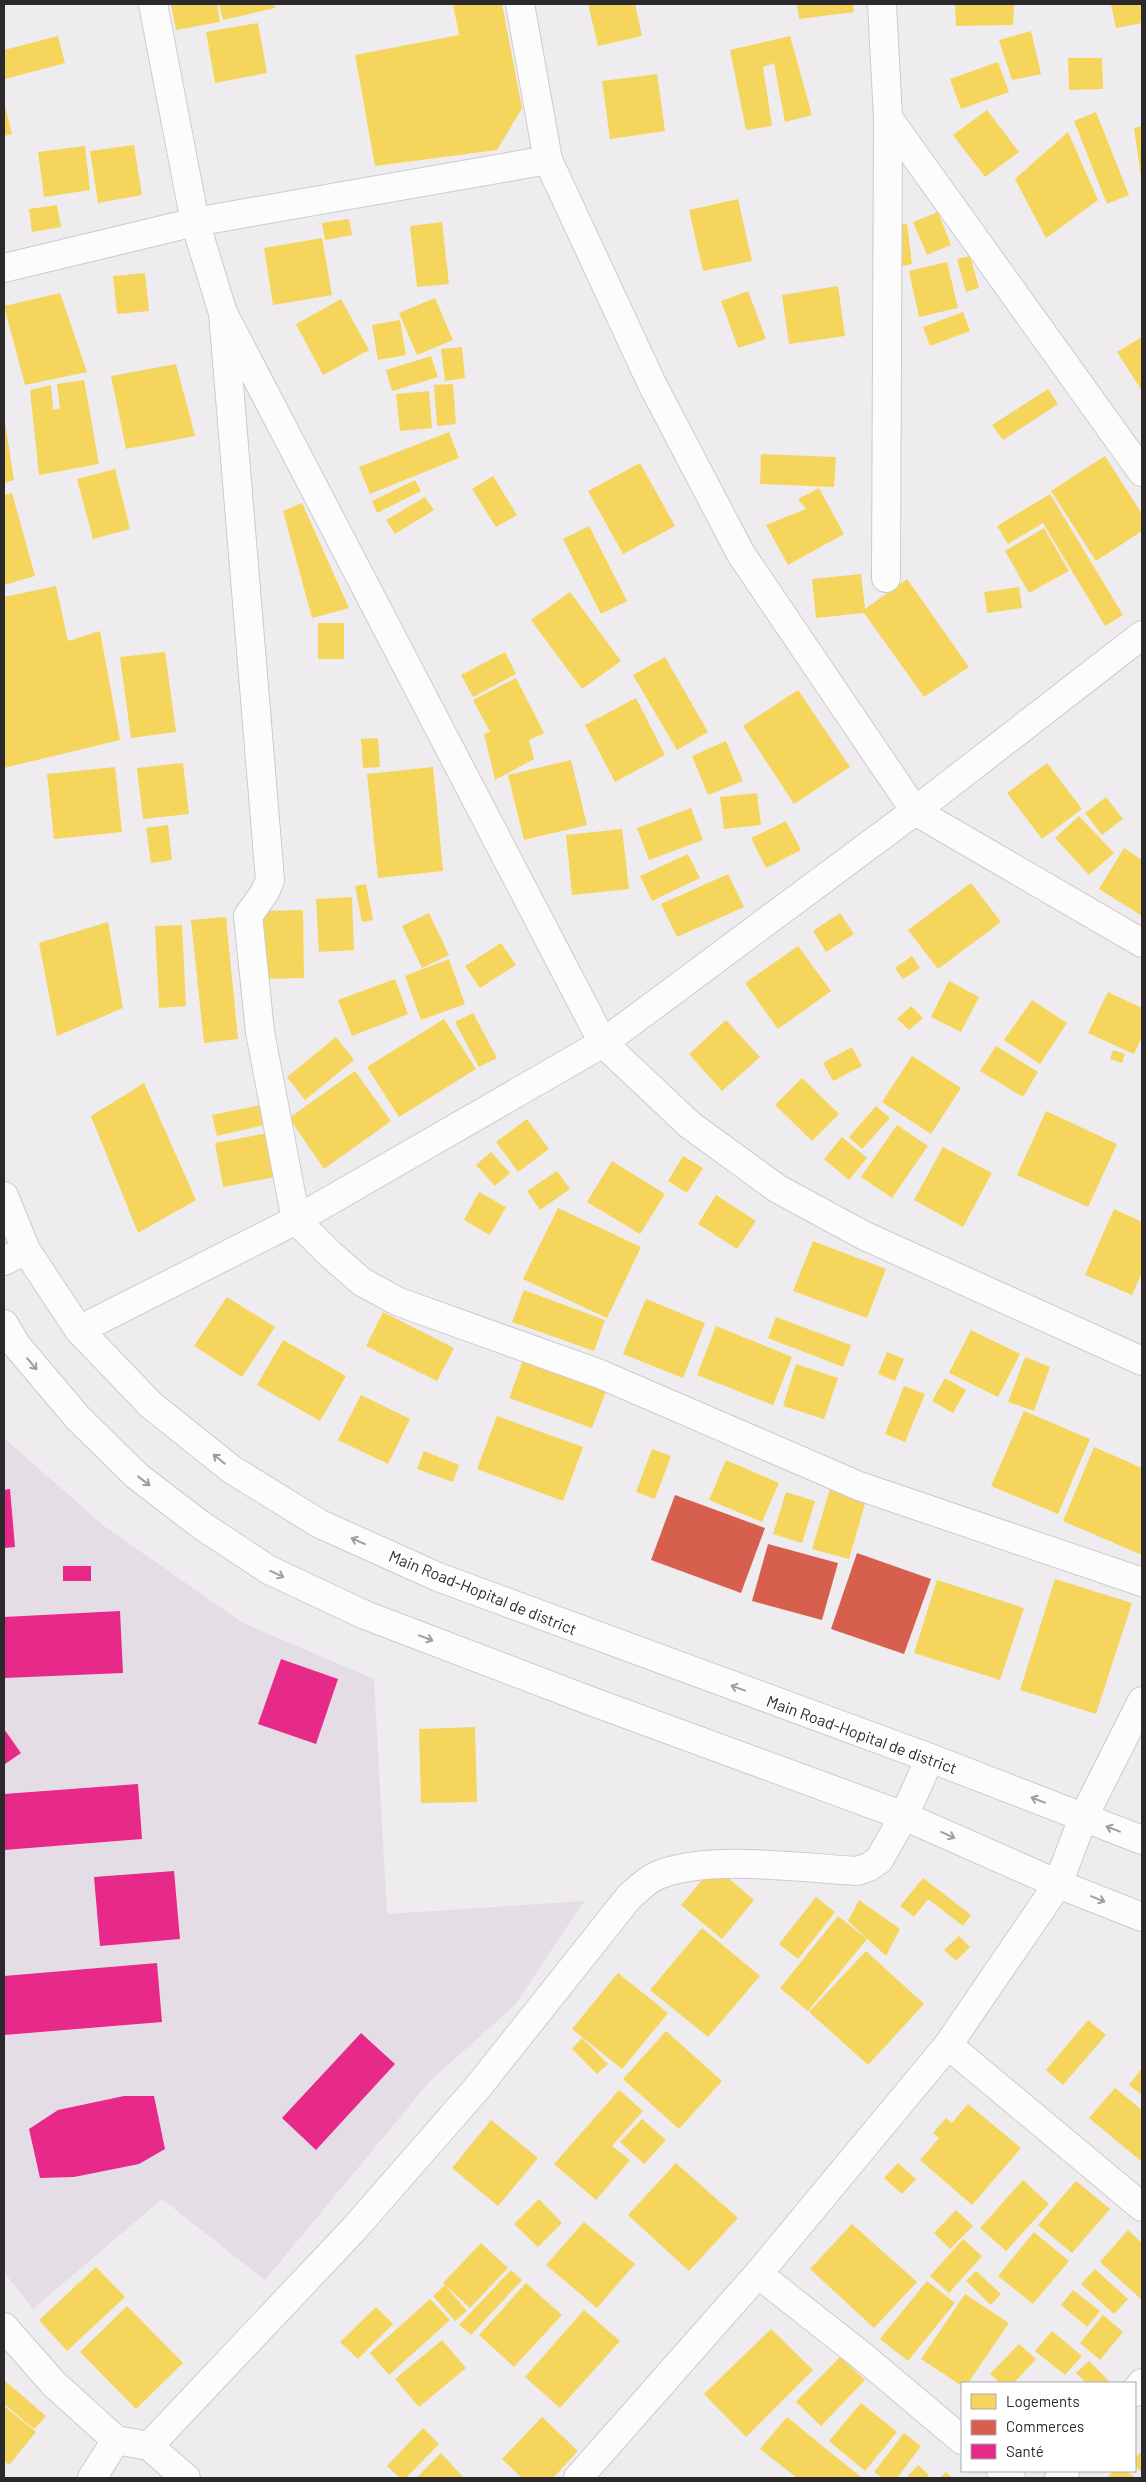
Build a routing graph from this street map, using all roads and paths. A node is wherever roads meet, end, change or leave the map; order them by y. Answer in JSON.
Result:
{"nodes":[{"id":1,"x":153,"y":4,"type":"edge"},
{"id":2,"x":520,"y":4,"type":"edge"},
{"id":3,"x":882,"y":4,"type":"edge"},
{"id":4,"x":888,"y":118,"type":"junction"},
{"id":5,"x":548,"y":160,"type":"junction"},
{"id":6,"x":195,"y":222,"type":"junction"},
{"id":7,"x":4,"y":268,"type":"edge"},
{"id":8,"x":223,"y":313,"type":"junction"},
{"id":9,"x":1142,"y":472,"type":"edge"},
{"id":10,"x":886,"y":578,"type":"dead end"},
{"id":11,"x":1142,"y":635,"type":"edge"},
{"id":12,"x":915,"y":811,"type":"junction"},
{"id":13,"x":1142,"y":944,"type":"edge"},
{"id":14,"x":603,"y":1043,"type":"junction"},
{"id":15,"x":4,"y":1196,"type":"edge"},
{"id":16,"x":296,"y":1220,"type":"junction"},
{"id":17,"x":15,"y":1255,"type":"edge"},
{"id":18,"x":4,"y":1324,"type":"edge"},
{"id":19,"x":79,"y":1330,"type":"junction"},
{"id":20,"x":1142,"y":1361,"type":"edge"},
{"id":21,"x":1142,"y":1582,"type":"edge"},
{"id":22,"x":1142,"y":1701,"type":"edge"},
{"id":23,"x":930,"y":1758,"type":"junction"},
{"id":24,"x":904,"y":1816,"type":"junction"},
{"id":25,"x":1083,"y":1818,"type":"junction"},
{"id":26,"x":1142,"y":1840,"type":"edge"},
{"id":27,"x":1058,"y":1884,"type":"junction"},
{"id":28,"x":1142,"y":1917,"type":"edge"},
{"id":29,"x":948,"y":2045,"type":"junction"},
{"id":30,"x":1142,"y":2207,"type":"edge"},
{"id":31,"x":758,"y":2274,"type":"junction"},
{"id":32,"x":4,"y":2327,"type":"edge"},
{"id":33,"x":961,"y":2439,"type":"edge"},
{"id":34,"x":116,"y":2440,"type":"junction"},
{"id":35,"x":149,"y":2446,"type":"junction"},
{"id":36,"x":92,"y":2478,"type":"edge"},
{"id":37,"x":186,"y":2478,"type":"edge"},
{"id":38,"x":578,"y":2478,"type":"edge"}],
"edges":[{"from":1,"to":6,"type":"street"},
{"from":2,"to":5,"type":"street"},
{"from":3,"to":4,"type":"street"},
{"from":4,"to":9,"type":"street"},
{"from":4,"to":10,"type":"street"},
{"from":5,"to":6,"type":"street"},
{"from":5,"to":12,"type":"street"},
{"from":6,"to":7,"type":"street"},
{"from":6,"to":8,"type":"street"},
{"from":8,"to":14,"type":"street"},
{"from":8,"to":16,"type":"street"},
{"from":11,"to":12,"type":"street"},
{"from":12,"to":13,"type":"street"},
{"from":12,"to":14,"type":"street"},
{"from":14,"to":16,"type":"street"},
{"from":14,"to":20,"type":"street"},
{"from":15,"to":17,"type":"street","name":"Main Road-Hopital de district"},
{"from":16,"to":19,"type":"street"},
{"from":16,"to":21,"type":"street"},
{"from":17,"to":19,"type":"street","name":"Main Road-Hopital de district"},
{"from":18,"to":24,"type":"street","one_way":true},
{"from":23,"to":19,"type":"street","name":"Main Road-Hopital de district","one_way":true},
{"from":22,"to":25,"type":"street"},
{"from":23,"to":24,"type":"street"},
{"from":25,"to":23,"type":"street","name":"Main Road-Hopital de district","one_way":true},
{"from":24,"to":27,"type":"street","one_way":true},
{"from":24,"to":35,"type":"street"},
{"from":26,"to":25,"type":"street","name":"Main Road-Hopital de district","one_way":true},
{"from":25,"to":27,"type":"street"},
{"from":27,"to":28,"type":"street","one_way":true},
{"from":27,"to":29,"type":"street"},
{"from":29,"to":30,"type":"street"},
{"from":29,"to":31,"type":"street"},
{"from":31,"to":33,"type":"street"},
{"from":31,"to":38,"type":"street"},
{"from":32,"to":34,"type":"street"},
{"from":34,"to":35,"type":"street"},
{"from":34,"to":36,"type":"street"},
{"from":35,"to":37,"type":"street"}]}
